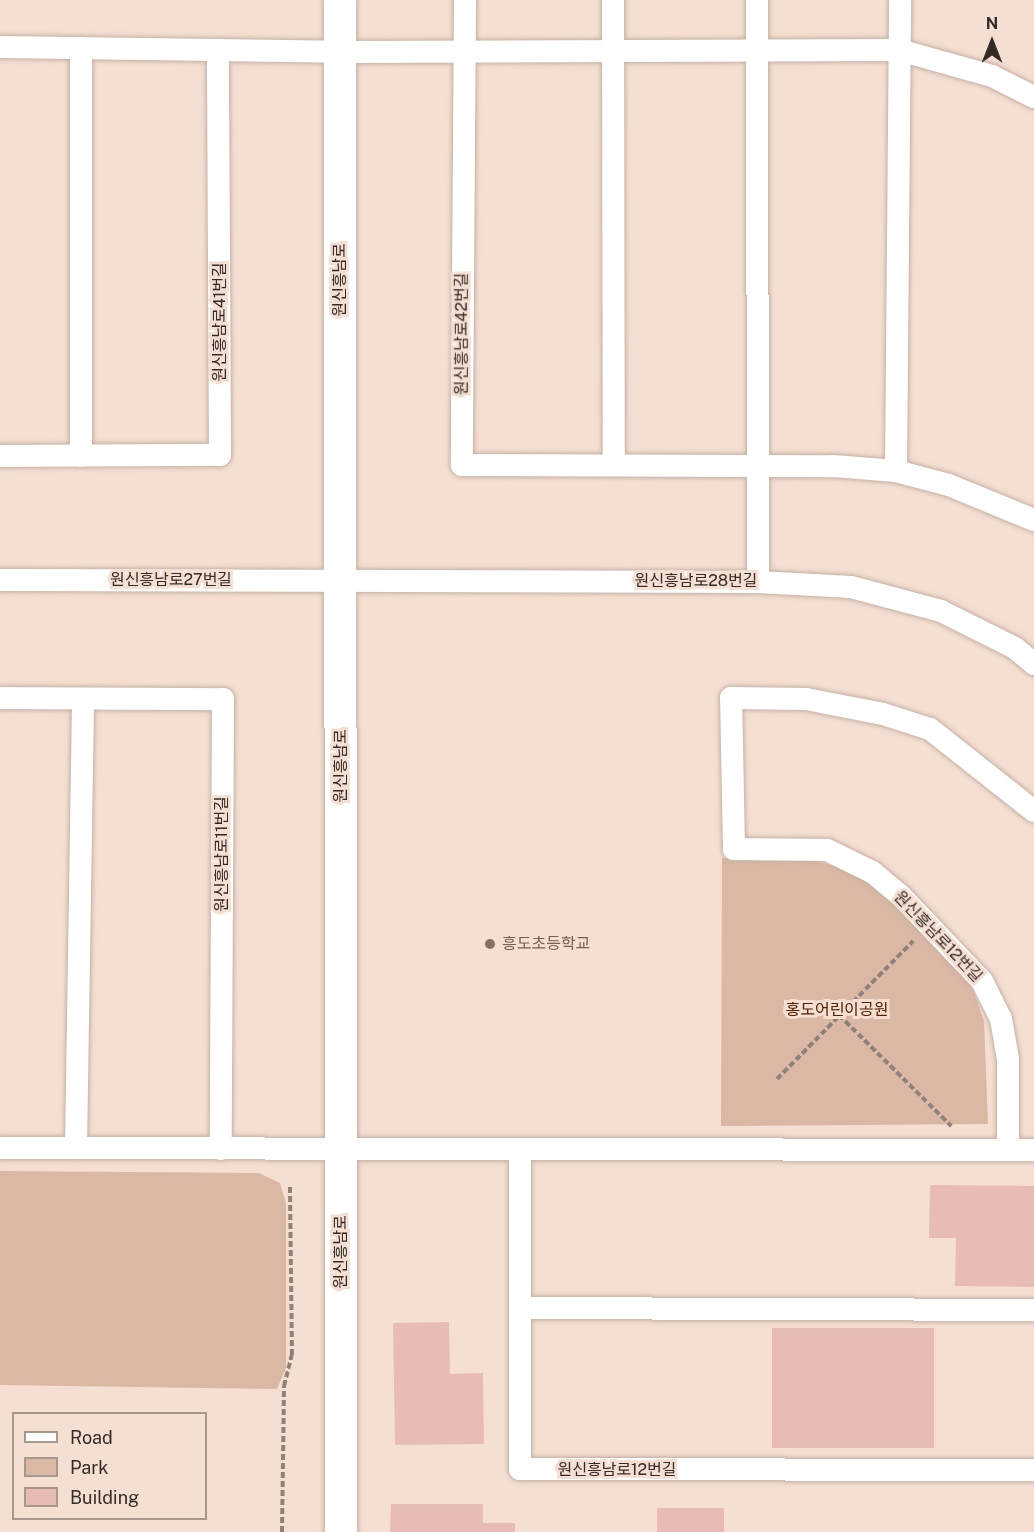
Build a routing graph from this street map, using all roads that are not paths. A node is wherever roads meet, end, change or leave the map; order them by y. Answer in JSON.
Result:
{"nodes":[{"id":1,"x":340,"y":0,"type":"edge"},
{"id":2,"x":465,"y":0,"type":"edge"},
{"id":3,"x":613,"y":0,"type":"edge"},
{"id":4,"x":758,"y":0,"type":"edge"},
{"id":5,"x":900,"y":0,"type":"edge"},
{"id":6,"x":0,"y":46,"type":"edge"},
{"id":7,"x":81,"y":48,"type":"junction"},
{"id":8,"x":218,"y":50,"type":"junction"},
{"id":9,"x":464,"y":50,"type":"junction"},
{"id":10,"x":899,"y":50,"type":"junction"},
{"id":11,"x":339,"y":52,"type":"junction"},
{"id":12,"x":613,"y":52,"type":"junction"},
{"id":13,"x":758,"y":52,"type":"junction"},
{"id":14,"x":1034,"y":97,"type":"edge"},
{"id":15,"x":0,"y":456,"type":"edge"},
{"id":16,"x":81,"y":456,"type":"junction"},
{"id":17,"x":614,"y":465,"type":"junction"},
{"id":18,"x":758,"y":466,"type":"junction"},
{"id":19,"x":896,"y":471,"type":"junction"},
{"id":20,"x":1034,"y":520,"type":"edge"},
{"id":21,"x":341,"y":579,"type":"junction"},
{"id":22,"x":0,"y":580,"type":"edge"},
{"id":23,"x":758,"y":582,"type":"junction"},
{"id":24,"x":1034,"y":664,"type":"edge"},
{"id":25,"x":0,"y":698,"type":"edge"},
{"id":26,"x":83,"y":699,"type":"junction"},
{"id":27,"x":1034,"y":812,"type":"edge"},
{"id":28,"x":0,"y":1148,"type":"edge"},
{"id":29,"x":76,"y":1148,"type":"junction"},
{"id":30,"x":221,"y":1149,"type":"junction"},
{"id":31,"x":341,"y":1149,"type":"junction"},
{"id":32,"x":520,"y":1149,"type":"junction"},
{"id":33,"x":1008,"y":1150,"type":"junction"},
{"id":34,"x":1034,"y":1150,"type":"edge"},
{"id":35,"x":520,"y":1308,"type":"junction"},
{"id":36,"x":1034,"y":1310,"type":"edge"},
{"id":37,"x":1034,"y":1470,"type":"edge"},
{"id":38,"x":341,"y":1532,"type":"edge"}],
"edges":[{"from":1,"to":11,"type":"street","name":"원신흥남로"},
{"from":2,"to":9,"type":"street","name":"원신흥남로42번길"},
{"from":3,"to":12,"type":"street"},
{"from":4,"to":13,"type":"street"},
{"from":5,"to":10,"type":"street"},
{"from":6,"to":7,"type":"street"},
{"from":7,"to":8,"type":"street"},
{"from":7,"to":16,"type":"street"},
{"from":8,"to":11,"type":"street"},
{"from":8,"to":16,"type":"street","name":"원신흥남로41번길"},
{"from":9,"to":11,"type":"street"},
{"from":9,"to":12,"type":"street"},
{"from":9,"to":17,"type":"street","name":"원신흥남로42번길"},
{"from":10,"to":13,"type":"street"},
{"from":10,"to":14,"type":"street"},
{"from":10,"to":19,"type":"street"},
{"from":11,"to":21,"type":"street","name":"원신흥남로"},
{"from":12,"to":13,"type":"street"},
{"from":12,"to":17,"type":"street"},
{"from":13,"to":18,"type":"street"},
{"from":15,"to":16,"type":"street","name":"원신흥남로41번길"},
{"from":17,"to":18,"type":"street","name":"원신흥남로42번길"},
{"from":18,"to":19,"type":"street","name":"원신흥남로42번길"},
{"from":18,"to":23,"type":"street"},
{"from":19,"to":20,"type":"street","name":"원신흥남로42번길"},
{"from":21,"to":22,"type":"street","name":"원신흥남로27번길"},
{"from":21,"to":23,"type":"street","name":"원신흥남로28번길"},
{"from":21,"to":31,"type":"street","name":"원신흥남로"},
{"from":23,"to":24,"type":"street","name":"원신흥남로28번길"},
{"from":25,"to":26,"type":"street","name":"원신흥남로11번길"},
{"from":26,"to":29,"type":"street"},
{"from":26,"to":30,"type":"street","name":"원신흥남로11번길"},
{"from":27,"to":33,"type":"street","name":"원신흥남로12번길"},
{"from":28,"to":29,"type":"street"},
{"from":29,"to":30,"type":"street"},
{"from":30,"to":31,"type":"street"},
{"from":31,"to":32,"type":"street"},
{"from":31,"to":38,"type":"street","name":"원신흥남로"},
{"from":32,"to":33,"type":"street"},
{"from":32,"to":35,"type":"street","name":"원신흥남로12번길"},
{"from":33,"to":34,"type":"street"},
{"from":35,"to":36,"type":"street"},
{"from":35,"to":37,"type":"street","name":"원신흥남로12번길"}]}
